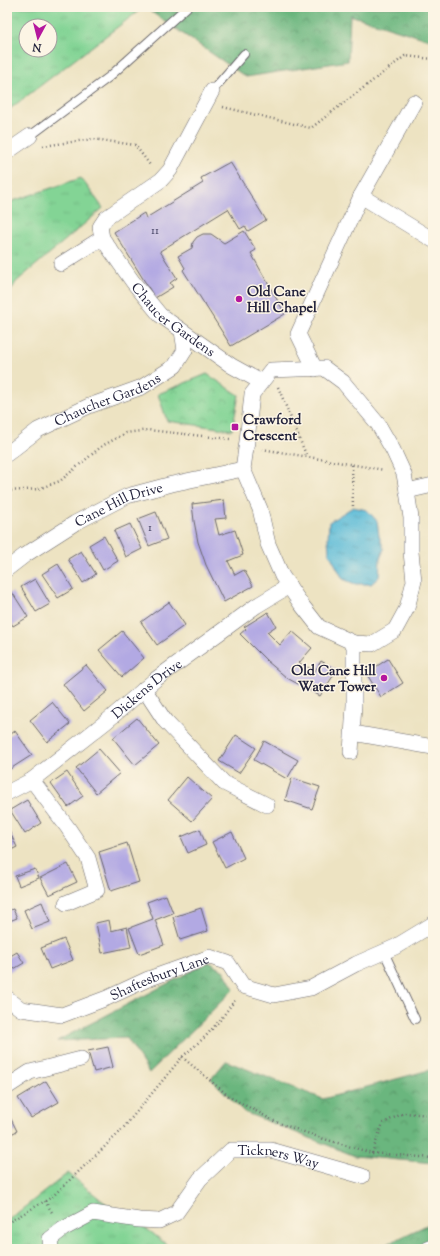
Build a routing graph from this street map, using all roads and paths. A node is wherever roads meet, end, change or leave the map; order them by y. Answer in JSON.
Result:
{"nodes":[{"id":1,"x":187,"y":7,"type":"edge"},
{"id":2,"x":244,"y":54,"type":"dead end"},
{"id":3,"x":433,"y":59,"type":"edge"},
{"id":4,"x":209,"y":97,"type":"junction"},
{"id":5,"x":414,"y":102,"type":"dead end"},
{"id":6,"x":35,"y":141,"type":"junction"},
{"id":7,"x":7,"y":152,"type":"edge"},
{"id":8,"x":161,"y":180,"type":"junction"},
{"id":9,"x":361,"y":196,"type":"junction"},
{"id":10,"x":102,"y":238,"type":"junction"},
{"id":11,"x":433,"y":240,"type":"edge"},
{"id":12,"x":62,"y":264,"type":"dead end"},
{"id":13,"x":182,"y":331,"type":"junction"},
{"id":14,"x":315,"y":369,"type":"junction"},
{"id":15,"x":271,"y":370,"type":"junction"},
{"id":16,"x":261,"y":382,"type":"junction"},
{"id":17,"x":247,"y":441,"type":"junction"},
{"id":18,"x":7,"y":454,"type":"edge"},
{"id":19,"x":307,"y":457,"type":"junction"},
{"id":20,"x":352,"y":464,"type":"junction"},
{"id":21,"x":243,"y":469,"type":"junction"},
{"id":22,"x":404,"y":474,"type":"junction"},
{"id":23,"x":433,"y":485,"type":"edge"},
{"id":24,"x":7,"y":491,"type":"edge"},
{"id":25,"x":407,"y":491,"type":"junction"},
{"id":26,"x":353,"y":507,"type":"dead end"},
{"id":27,"x":7,"y":568,"type":"edge"},
{"id":28,"x":289,"y":586,"type":"junction"},
{"id":29,"x":354,"y":643,"type":"junction"},
{"id":30,"x":144,"y":689,"type":"junction"},
{"id":31,"x":353,"y":733,"type":"junction"},
{"id":32,"x":433,"y":747,"type":"edge"},
{"id":33,"x":351,"y":752,"type":"dead end"},
{"id":34,"x":32,"y":780,"type":"junction"},
{"id":35,"x":7,"y":793,"type":"edge"},
{"id":36,"x":267,"y":805,"type":"dead end"},
{"id":37,"x":66,"y":903,"type":"dead end"},
{"id":38,"x":433,"y":924,"type":"edge"},
{"id":39,"x":384,"y":952,"type":"junction"},
{"id":40,"x":243,"y":986,"type":"junction"},
{"id":41,"x":7,"y":998,"type":"edge"},
{"id":42,"x":415,"y":1019,"type":"dead end"},
{"id":43,"x":182,"y":1057,"type":"junction"},
{"id":44,"x":81,"y":1059,"type":"dead end"},
{"id":45,"x":7,"y":1087,"type":"edge"},
{"id":46,"x":433,"y":1115,"type":"edge"},
{"id":47,"x":372,"y":1153,"type":"junction"},
{"id":48,"x":433,"y":1158,"type":"edge"},
{"id":49,"x":362,"y":1176,"type":"dead end"},
{"id":50,"x":7,"y":1223,"type":"edge"},
{"id":51,"x":433,"y":1247,"type":"edge"},
{"id":52,"x":51,"y":1249,"type":"edge"},
{"id":53,"x":428,"y":1249,"type":"edge"}],
"edges":[{"from":1,"to":6,"type":"lane"},
{"from":2,"to":4,"type":"lane"},
{"from":3,"to":4,"type":"path"},
{"from":4,"to":8,"type":"street"},
{"from":5,"to":9,"type":"street"},
{"from":6,"to":7,"type":"street"},
{"from":6,"to":8,"type":"path"},
{"from":8,"to":10,"type":"street"},
{"from":9,"to":11,"type":"street"},
{"from":9,"to":14,"type":"street"},
{"from":10,"to":12,"type":"street"},
{"from":10,"to":13,"type":"street","name":"Chaucer Gardens"},
{"from":13,"to":16,"type":"street","name":"Chaucer Gardens"},
{"from":13,"to":18,"type":"street","name":"Chaucher Gardens"},
{"from":14,"to":15,"type":"street"},
{"from":14,"to":22,"type":"street"},
{"from":15,"to":16,"type":"street"},
{"from":15,"to":19,"type":"path"},
{"from":16,"to":17,"type":"street"},
{"from":17,"to":19,"type":"path"},
{"from":17,"to":21,"type":"street"},
{"from":17,"to":24,"type":"path"},
{"from":19,"to":20,"type":"path"},
{"from":20,"to":22,"type":"path"},
{"from":20,"to":26,"type":"path"},
{"from":21,"to":27,"type":"street","name":"Cane Hill Drive"},
{"from":21,"to":28,"type":"street"},
{"from":22,"to":25,"type":"street"},
{"from":23,"to":25,"type":"street"},
{"from":25,"to":29,"type":"street"},
{"from":28,"to":29,"type":"street"},
{"from":28,"to":30,"type":"street","name":"Dickens Drive"},
{"from":29,"to":31,"type":"street"},
{"from":30,"to":34,"type":"street","name":"Dickens Drive"},
{"from":30,"to":36,"type":"street"},
{"from":31,"to":32,"type":"street"},
{"from":31,"to":33,"type":"street"},
{"from":34,"to":35,"type":"street","name":"Dickens Drive"},
{"from":34,"to":37,"type":"street"},
{"from":38,"to":39,"type":"street"},
{"from":39,"to":40,"type":"street"},
{"from":39,"to":42,"type":"lane"},
{"from":40,"to":41,"type":"street","name":"Shaftesbury Lane"},
{"from":40,"to":43,"type":"path"},
{"from":43,"to":47,"type":"path"},
{"from":43,"to":50,"type":"path"},
{"from":44,"to":45,"type":"street"},
{"from":46,"to":47,"type":"path"},
{"from":47,"to":48,"type":"path"},
{"from":49,"to":52,"type":"street","name":"Tickners Way"},
{"from":51,"to":53,"type":"street"}]}
